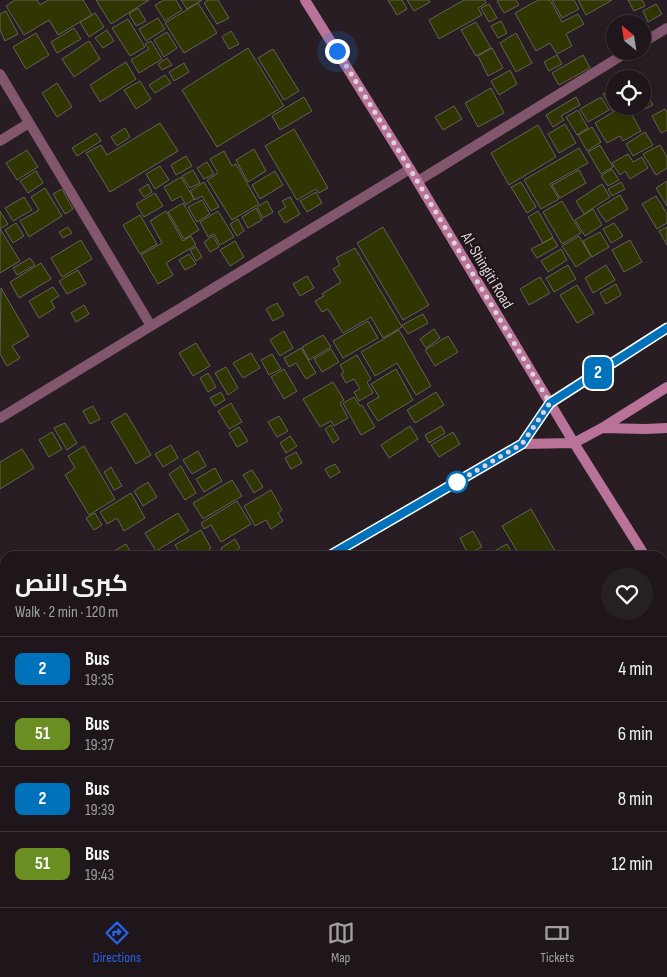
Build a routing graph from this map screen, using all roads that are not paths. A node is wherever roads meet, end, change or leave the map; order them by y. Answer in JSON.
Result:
{"nodes":[{"id":1,"x":305,"y":0,"type":"edge"},
{"id":2,"x":667,"y":28,"type":"edge"},
{"id":3,"x":651,"y":38,"type":"edge"},
{"id":4,"x":615,"y":60,"type":"edge"},
{"id":5,"x":0,"y":74,"type":"edge"},
{"id":6,"x":29,"y":123,"type":"junction"},
{"id":7,"x":0,"y":141,"type":"edge"},
{"id":8,"x":410,"y":169,"type":"junction"},
{"id":9,"x":418,"y":181,"type":"junction"},
{"id":10,"x":151,"y":326,"type":"junction"},
{"id":11,"x":667,"y":328,"type":"edge"},
{"id":12,"x":667,"y":387,"type":"edge"},
{"id":13,"x":550,"y":403,"type":"junction"},
{"id":14,"x":0,"y":418,"type":"edge"},
{"id":15,"x":602,"y":428,"type":"junction"},
{"id":16,"x":667,"y":428,"type":"edge"},
{"id":17,"x":574,"y":443,"type":"junction"},
{"id":18,"x":522,"y":444,"type":"junction"},
{"id":19,"x":338,"y":551,"type":"edge"},
{"id":20,"x":641,"y":551,"type":"edge"}],
"edges":[{"from":1,"to":8,"type":"street","name":"Al-Shingiti Road"},
{"from":2,"to":3,"type":"street"},
{"from":4,"to":9,"type":"street"},
{"from":5,"to":6,"type":"street"},
{"from":6,"to":7,"type":"street"},
{"from":6,"to":10,"type":"street"},
{"from":8,"to":9,"type":"street","name":"Al-Shingiti Road"},
{"from":8,"to":10,"type":"street"},
{"from":9,"to":13,"type":"street","name":"Al-Shingiti Road"},
{"from":10,"to":14,"type":"street"},
{"from":11,"to":13,"type":"street"},
{"from":12,"to":15,"type":"street"},
{"from":13,"to":17,"type":"street","name":"Al-Shingiti Road"},
{"from":13,"to":18,"type":"street"},
{"from":15,"to":16,"type":"street"},
{"from":15,"to":17,"type":"street"},
{"from":17,"to":18,"type":"street"},
{"from":17,"to":20,"type":"street","name":"Al-Shingiti Road"},
{"from":18,"to":19,"type":"street"}]}
